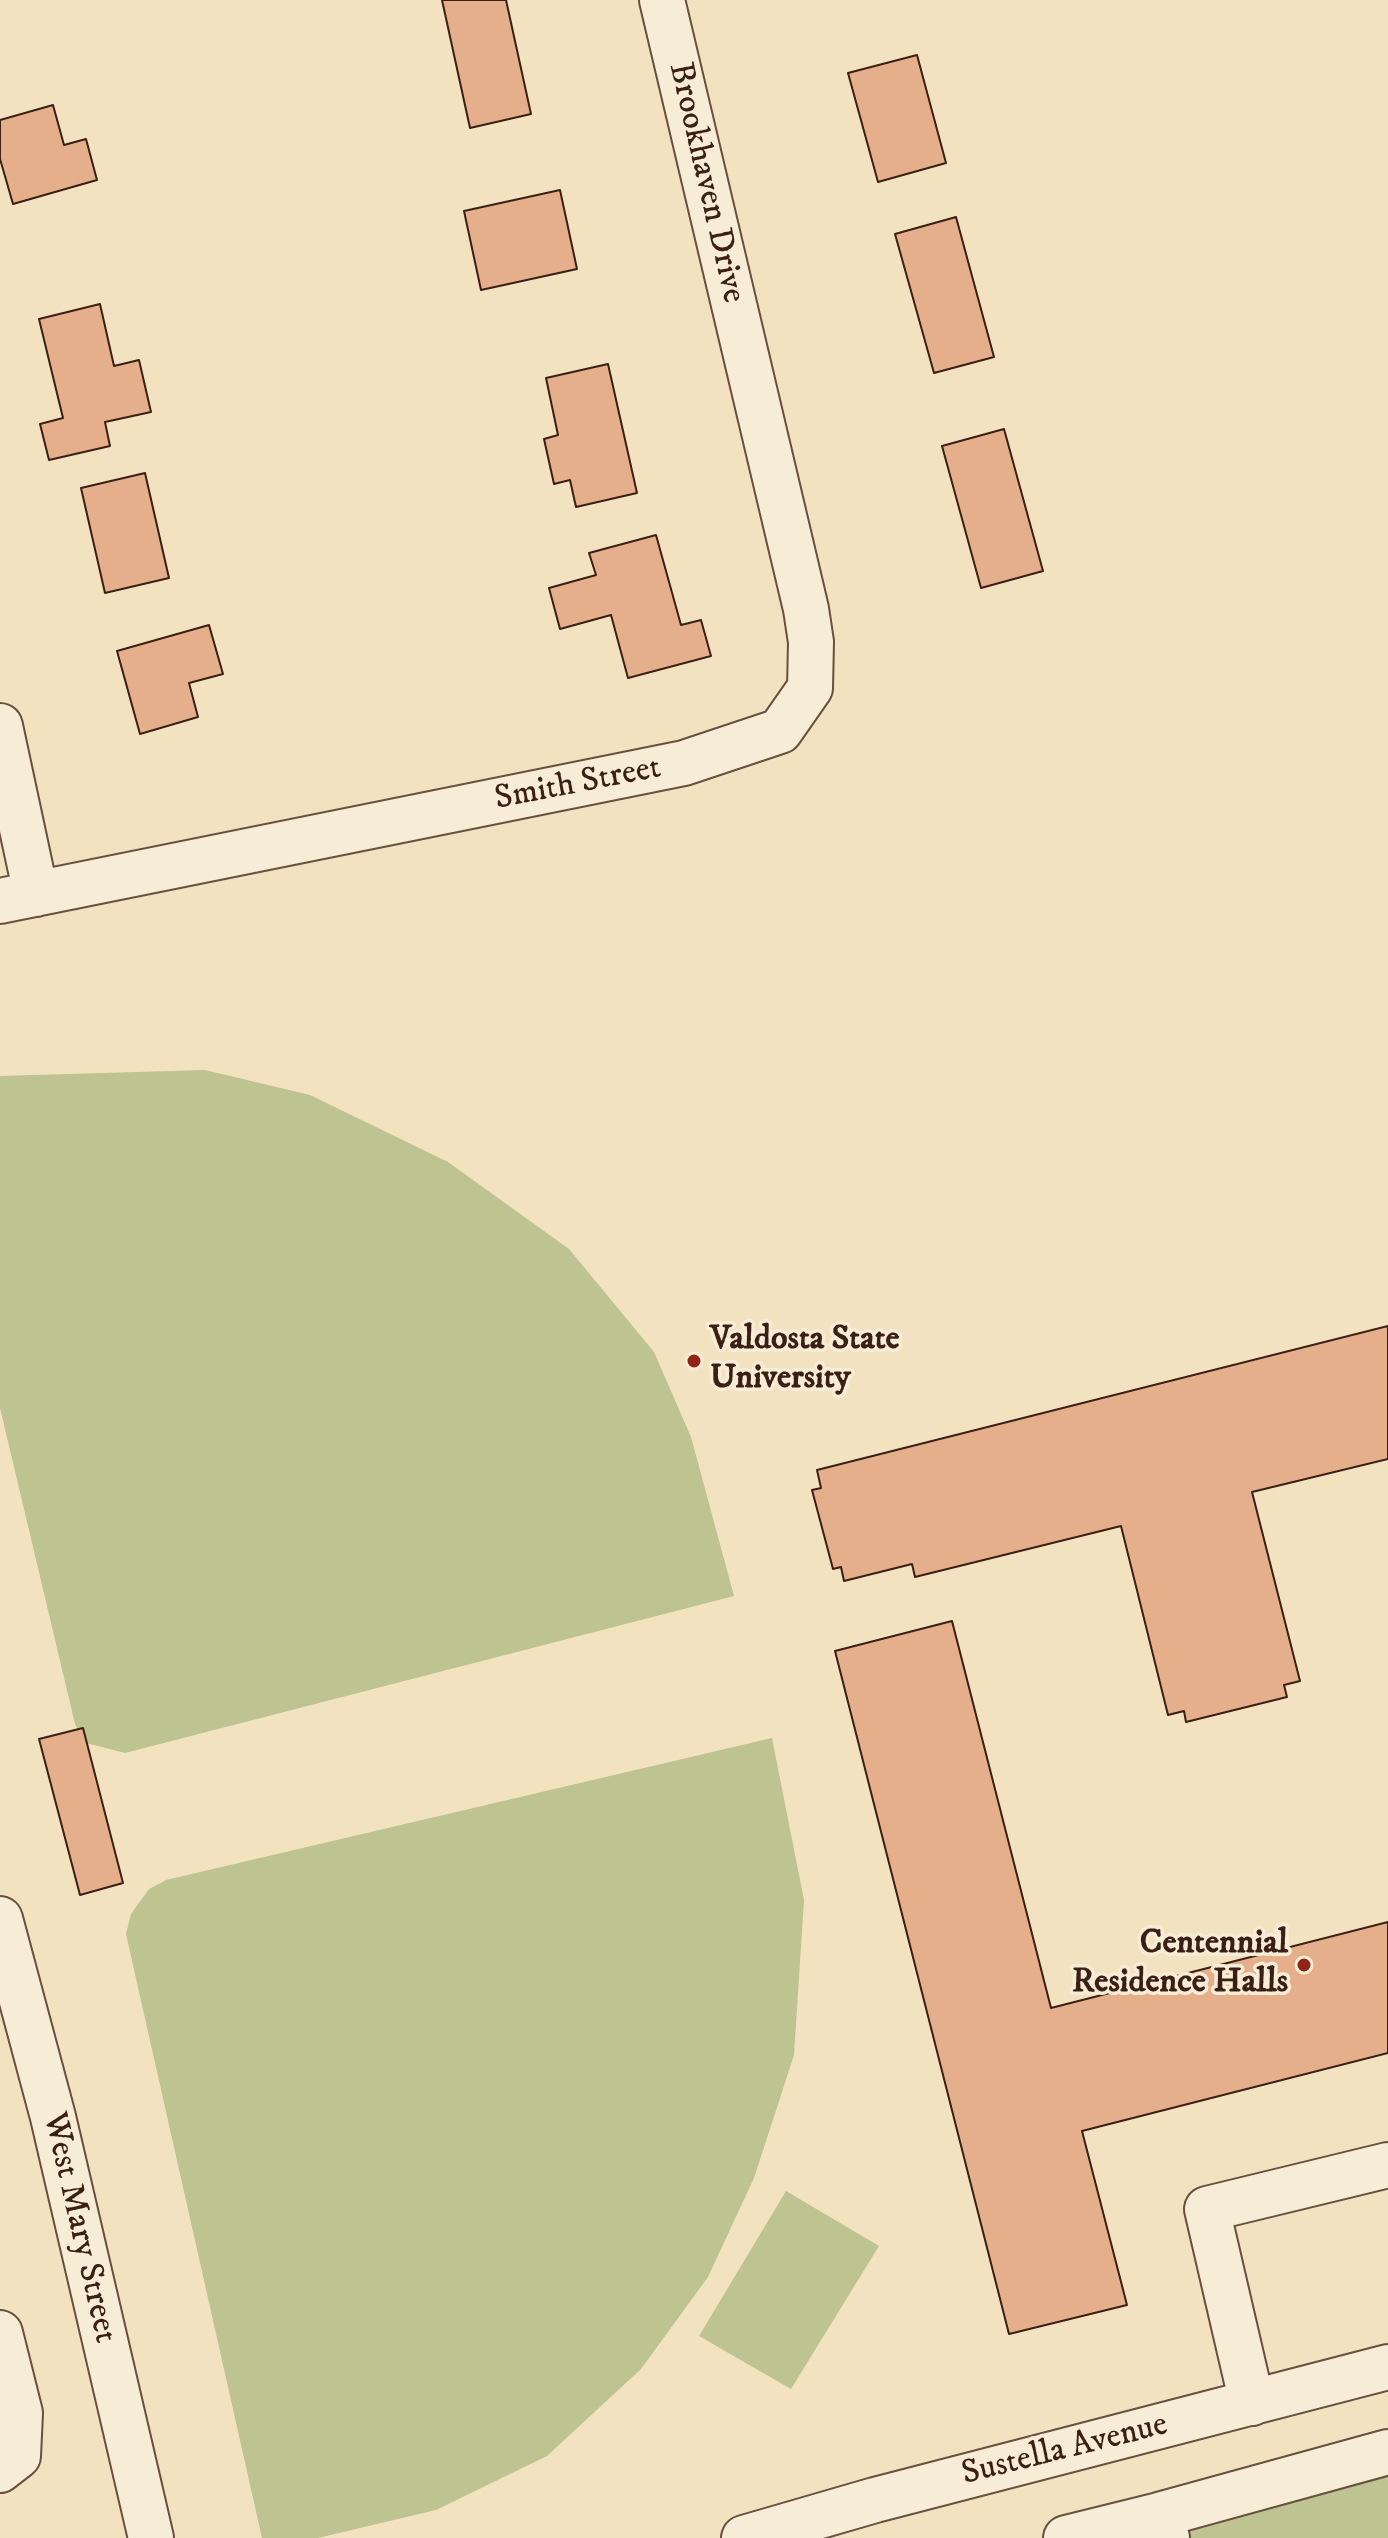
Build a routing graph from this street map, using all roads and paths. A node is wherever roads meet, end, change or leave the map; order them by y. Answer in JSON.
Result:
{"nodes":[{"id":1,"x":662,"y":0,"type":"edge"},
{"id":2,"x":749,"y":366,"type":"joint"},
{"id":3,"x":0,"y":726,"type":"edge"},
{"id":4,"x":18,"y":898,"type":"edge"},
{"id":5,"x":0,"y":1919,"type":"edge"},
{"id":6,"x":1388,"y":2165,"type":"edge"},
{"id":7,"x":0,"y":2333,"type":"edge"},
{"id":8,"x":1388,"y":2367,"type":"edge"},
{"id":9,"x":1252,"y":2403,"type":"junction"},
{"id":10,"x":1388,"y":2452,"type":"edge"},
{"id":11,"x":0,"y":2470,"type":"edge"},
{"id":12,"x":1163,"y":2526,"type":"edge"},
{"id":13,"x":151,"y":2538,"type":"edge"},
{"id":14,"x":744,"y":2538,"type":"edge"},
{"id":15,"x":1066,"y":2538,"type":"edge"}],
"edges":[{"from":1,"to":2,"type":"street","name":"Brookhaven Drive"},
{"from":2,"to":4,"type":"street","name":"Smith Street"},
{"from":3,"to":4,"type":"street"},
{"from":5,"to":13,"type":"street","name":"West Mary Street"},
{"from":6,"to":9,"type":"street"},
{"from":7,"to":11,"type":"street"},
{"from":8,"to":9,"type":"street","name":"Sustella Avenue"},
{"from":9,"to":14,"type":"street","name":"Sustella Avenue"},
{"from":10,"to":12,"type":"street"},
{"from":12,"to":15,"type":"street"}]}
